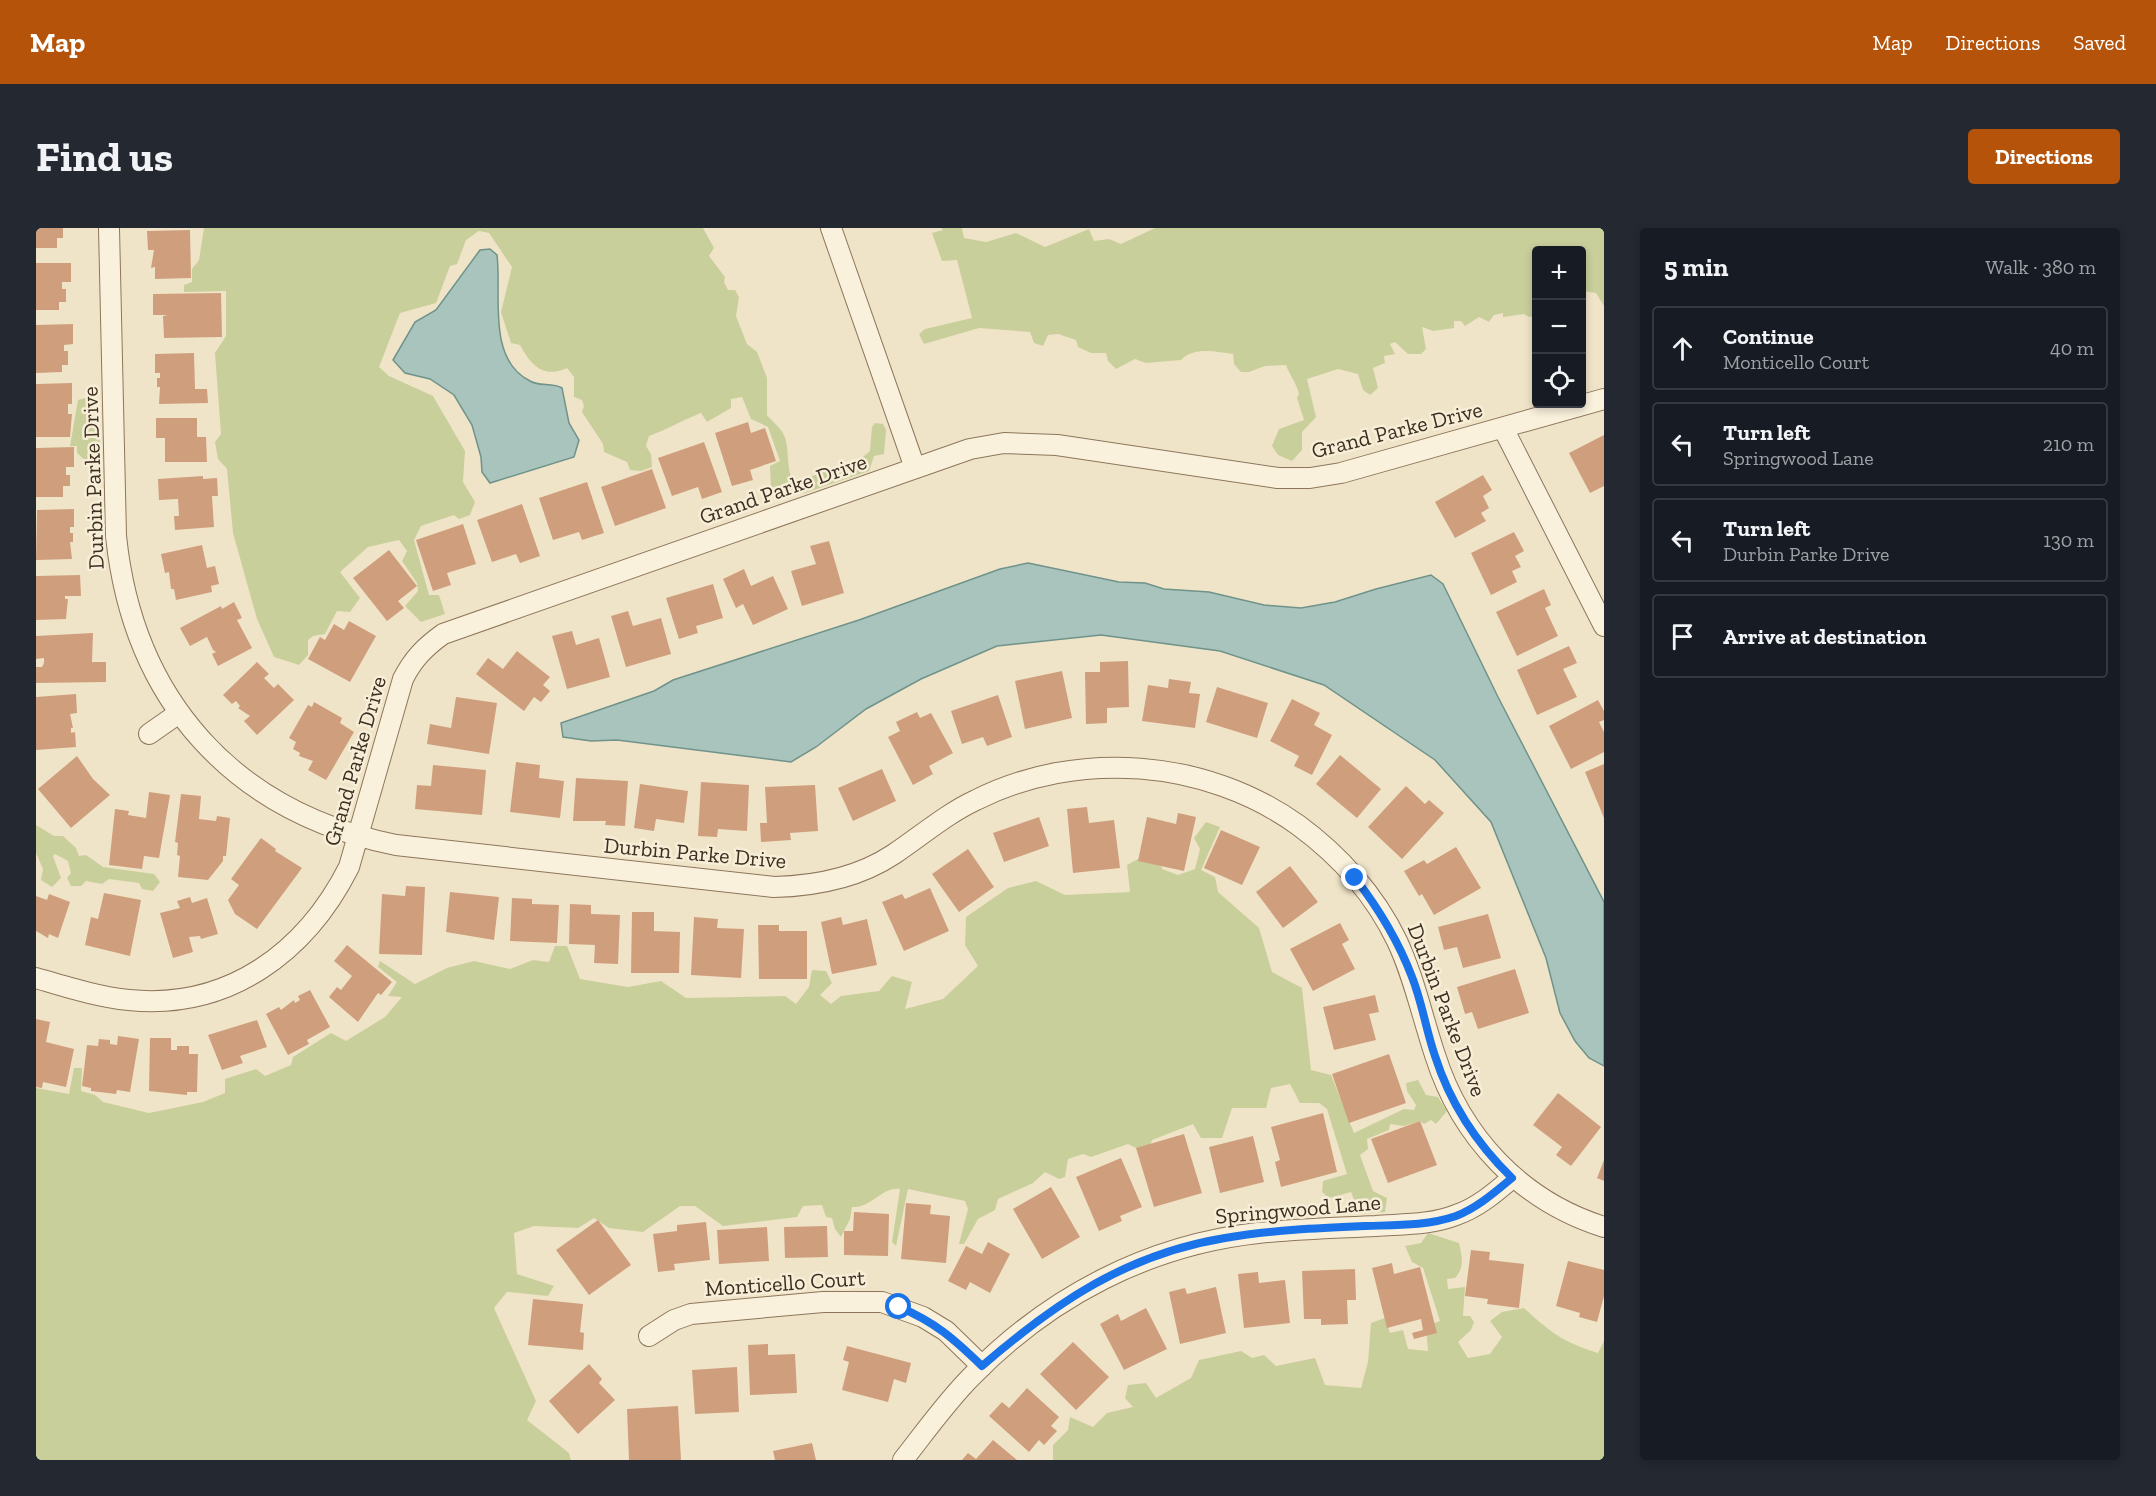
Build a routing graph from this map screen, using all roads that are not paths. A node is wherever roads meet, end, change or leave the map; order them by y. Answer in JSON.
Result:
{"nodes":[{"id":1,"x":110,"y":228,"type":"edge"},
{"id":2,"x":831,"y":228,"type":"edge"},
{"id":3,"x":1604,"y":399,"type":"edge"},
{"id":4,"x":1503,"y":428,"type":"junction"},
{"id":5,"x":915,"y":468,"type":"junction"},
{"id":6,"x":1604,"y":626,"type":"edge"},
{"id":7,"x":179,"y":713,"type":"junction"},
{"id":8,"x":149,"y":734,"type":"dead end"},
{"id":9,"x":359,"y":838,"type":"junction"},
{"id":10,"x":36,"y":978,"type":"edge"},
{"id":11,"x":1512,"y":1178,"type":"junction"},
{"id":12,"x":1604,"y":1227,"type":"edge"},
{"id":13,"x":649,"y":1336,"type":"dead end"},
{"id":14,"x":982,"y":1366,"type":"junction"},
{"id":15,"x":903,"y":1460,"type":"edge"}],
"edges":[{"from":1,"to":7,"type":"street","name":"Durbin Parke Drive"},
{"from":2,"to":5,"type":"street"},
{"from":3,"to":4,"type":"street","name":"Grand Parke Drive"},
{"from":4,"to":5,"type":"street","name":"Grand Parke Drive"},
{"from":4,"to":6,"type":"street"},
{"from":5,"to":9,"type":"street","name":"Grand Parke Drive"},
{"from":7,"to":8,"type":"street"},
{"from":7,"to":9,"type":"street","name":"Durbin Parke Drive"},
{"from":9,"to":10,"type":"street","name":"Grand Parke Drive"},
{"from":9,"to":11,"type":"street","name":"Durbin Parke Drive"},
{"from":11,"to":12,"type":"street","name":"Durbin Parke Drive"},
{"from":11,"to":14,"type":"street","name":"Springwood Lane"},
{"from":13,"to":14,"type":"street","name":"Monticello Court"},
{"from":14,"to":15,"type":"street","name":"Springwood Lane"}]}
